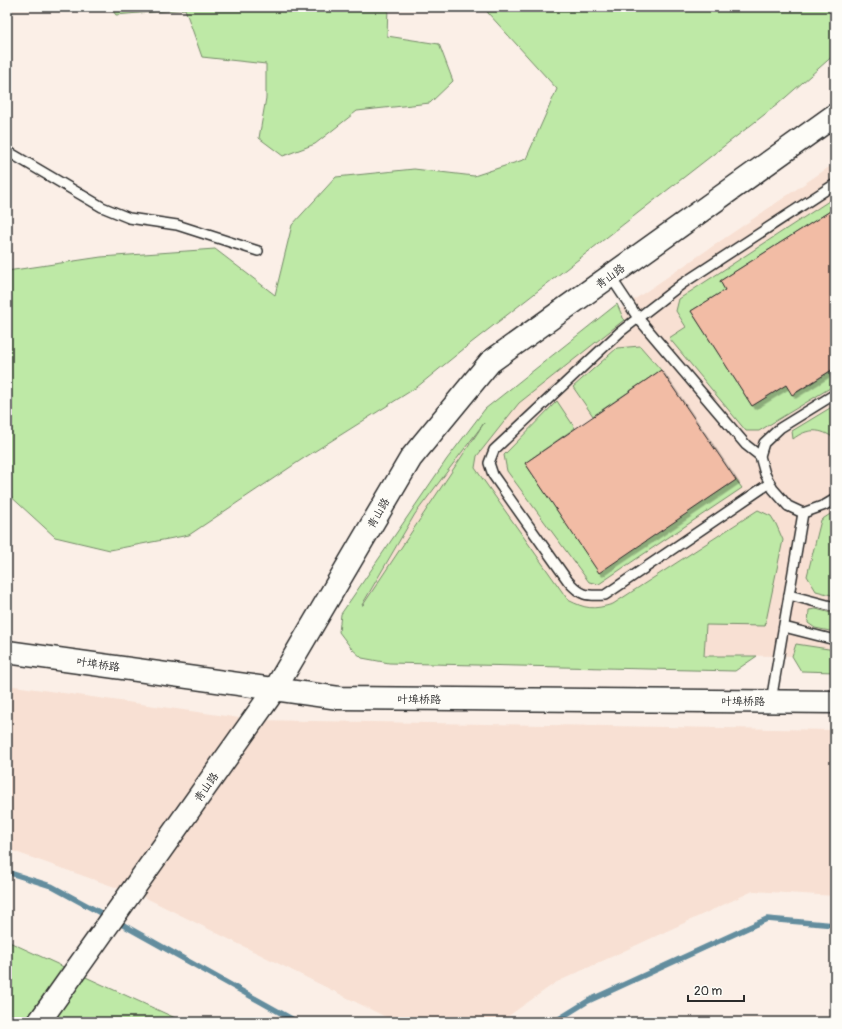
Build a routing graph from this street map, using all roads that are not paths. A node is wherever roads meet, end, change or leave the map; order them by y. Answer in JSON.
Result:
{"nodes":[{"id":1,"x":835,"y":115,"type":"edge"},
{"id":2,"x":7,"y":152,"type":"edge"},
{"id":3,"x":835,"y":184,"type":"edge"},
{"id":4,"x":258,"y":250,"type":"dead end"},
{"id":5,"x":610,"y":276,"type":"junction"},
{"id":6,"x":638,"y":318,"type":"junction"},
{"id":7,"x":835,"y":394,"type":"edge"},
{"id":8,"x":760,"y":456,"type":"junction"},
{"id":9,"x":770,"y":483,"type":"junction"},
{"id":10,"x":835,"y":498,"type":"edge"},
{"id":11,"x":803,"y":513,"type":"junction"},
{"id":12,"x":789,"y":595,"type":"junction"},
{"id":13,"x":835,"y":607,"type":"edge"},
{"id":14,"x":784,"y":627,"type":"junction"},
{"id":15,"x":835,"y":640,"type":"edge"},
{"id":16,"x":7,"y":652,"type":"edge"},
{"id":17,"x":275,"y":689,"type":"junction"},
{"id":18,"x":771,"y":701,"type":"junction"},
{"id":19,"x":835,"y":702,"type":"edge"},
{"id":20,"x":39,"y":1022,"type":"edge"}],
"edges":[{"from":1,"to":5,"type":"street","name":"青山路"},
{"from":2,"to":4,"type":"lane"},
{"from":3,"to":6,"type":"lane"},
{"from":5,"to":6,"type":"lane"},
{"from":5,"to":17,"type":"street","name":"青山路"},
{"from":6,"to":8,"type":"lane"},
{"from":6,"to":9,"type":"lane"},
{"from":7,"to":8,"type":"lane"},
{"from":8,"to":9,"type":"lane"},
{"from":9,"to":11,"type":"lane"},
{"from":10,"to":11,"type":"lane"},
{"from":11,"to":12,"type":"lane"},
{"from":12,"to":13,"type":"lane"},
{"from":12,"to":14,"type":"lane"},
{"from":14,"to":15,"type":"lane"},
{"from":14,"to":18,"type":"lane"},
{"from":16,"to":17,"type":"street","name":"叶埠桥路"},
{"from":17,"to":18,"type":"street","name":"叶埠桥路"},
{"from":17,"to":20,"type":"street","name":"青山路"},
{"from":18,"to":19,"type":"street","name":"叶埠桥路"}]}
